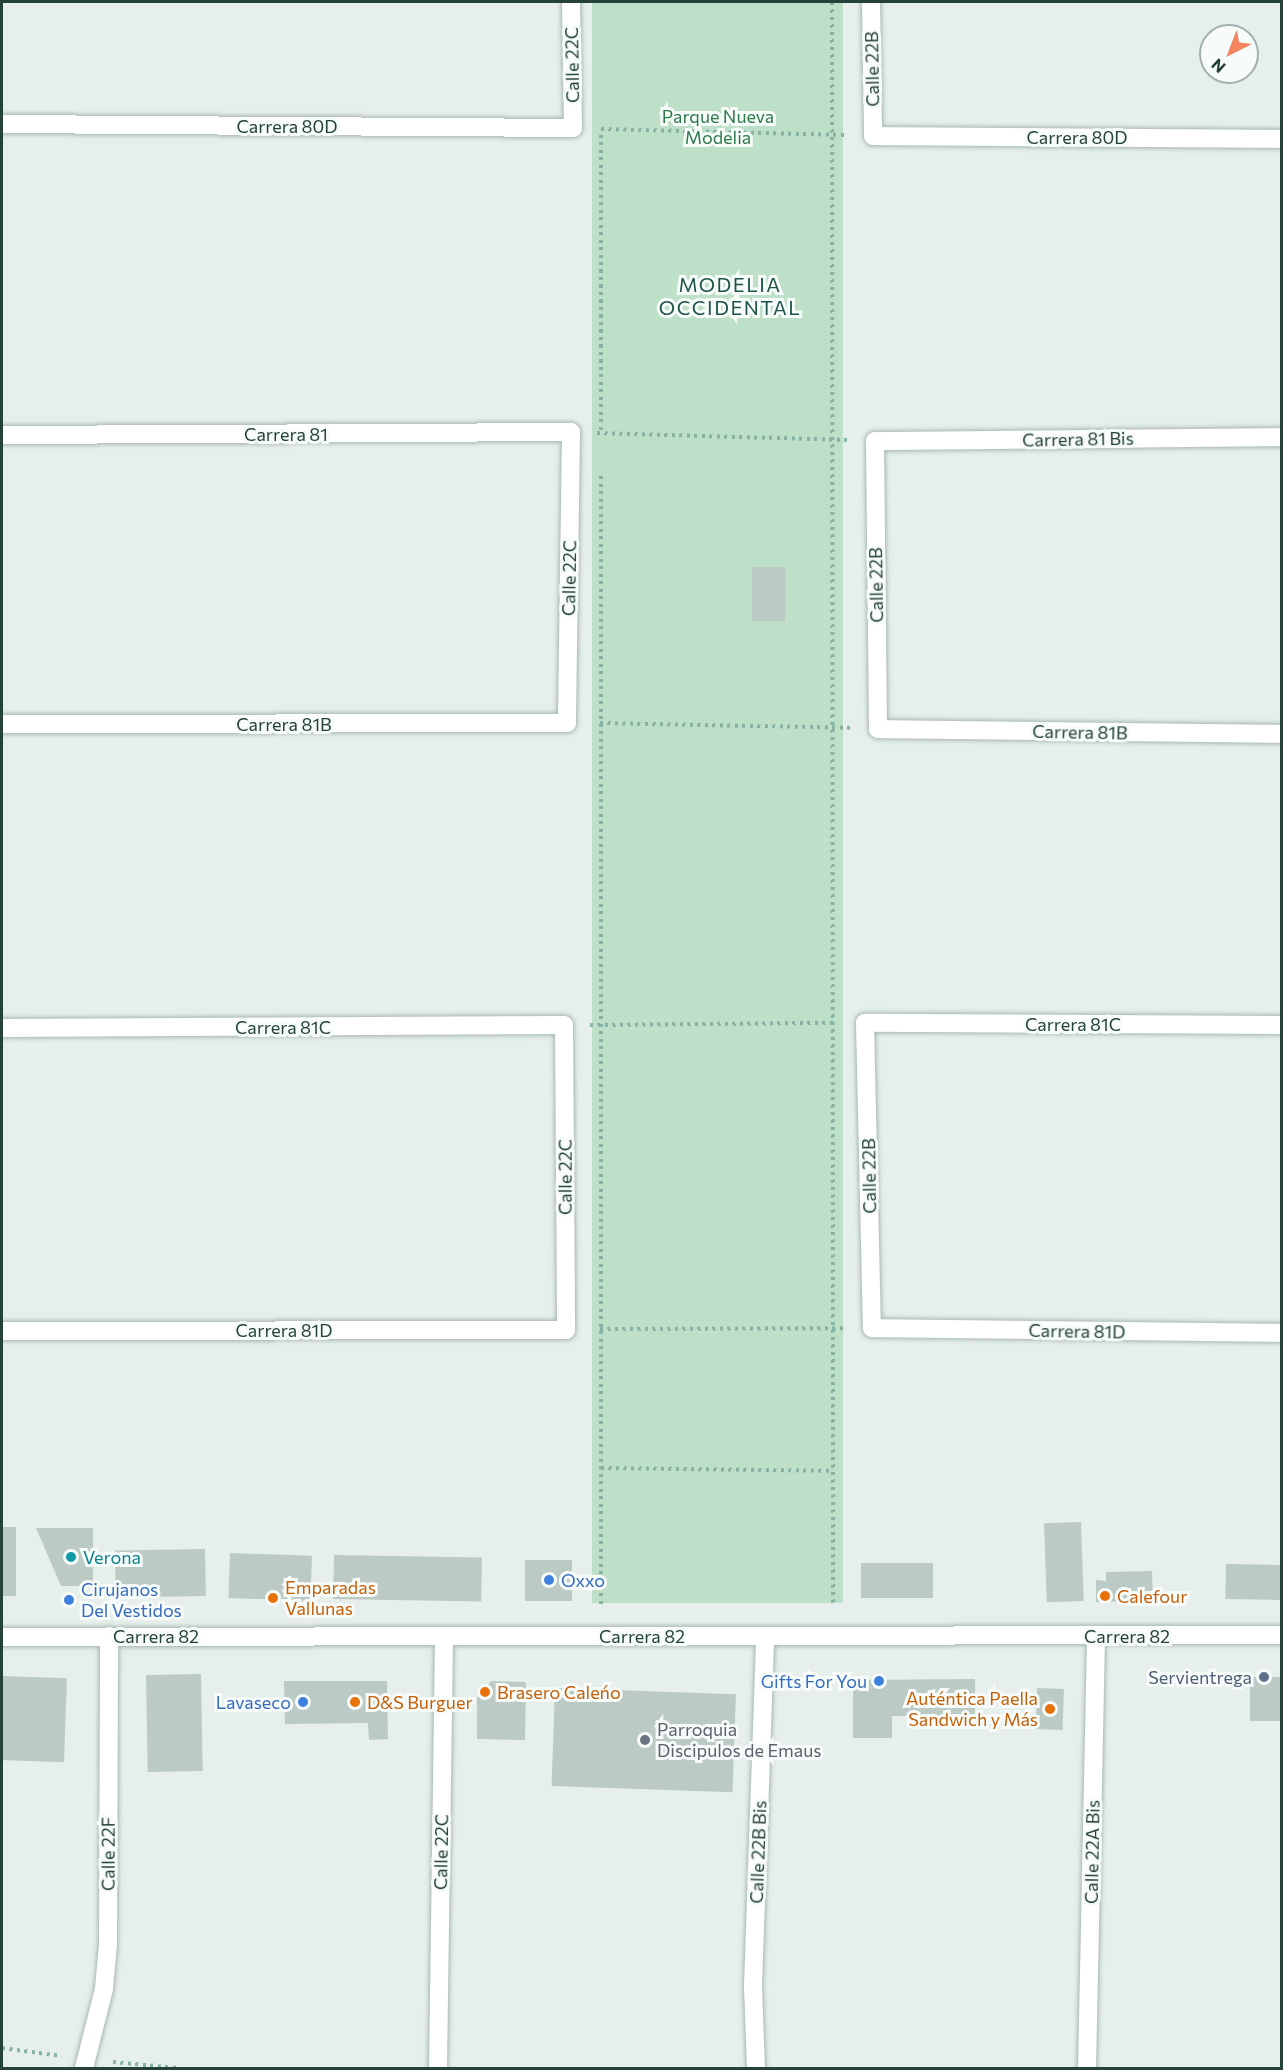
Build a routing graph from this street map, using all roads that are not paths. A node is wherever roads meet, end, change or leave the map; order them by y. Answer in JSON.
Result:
{"nodes":[{"id":1,"x":571,"y":2,"type":"edge"},
{"id":2,"x":871,"y":2,"type":"edge"},
{"id":3,"x":2,"y":124,"type":"edge"},
{"id":4,"x":573,"y":128,"type":"joint"},
{"id":5,"x":873,"y":136,"type":"joint"},
{"id":6,"x":1281,"y":139,"type":"edge"},
{"id":7,"x":571,"y":432,"type":"joint"},
{"id":8,"x":2,"y":435,"type":"edge"},
{"id":9,"x":1281,"y":437,"type":"edge"},
{"id":10,"x":875,"y":441,"type":"joint"},
{"id":11,"x":567,"y":723,"type":"joint"},
{"id":12,"x":2,"y":724,"type":"edge"},
{"id":13,"x":878,"y":729,"type":"joint"},
{"id":14,"x":1281,"y":734,"type":"edge"},
{"id":15,"x":865,"y":1023,"type":"joint"},
{"id":16,"x":564,"y":1025,"type":"joint"},
{"id":17,"x":1281,"y":1025,"type":"edge"},
{"id":18,"x":2,"y":1028,"type":"edge"},
{"id":19,"x":872,"y":1328,"type":"joint"},
{"id":20,"x":566,"y":1330,"type":"joint"},
{"id":21,"x":2,"y":1331,"type":"edge"},
{"id":22,"x":1281,"y":1333,"type":"edge"},
{"id":23,"x":1096,"y":1635,"type":"junction"},
{"id":24,"x":1281,"y":1635,"type":"edge"},
{"id":25,"x":2,"y":1636,"type":"edge"},
{"id":26,"x":109,"y":1636,"type":"junction"},
{"id":27,"x":444,"y":1636,"type":"junction"},
{"id":28,"x":765,"y":1636,"type":"junction"},
{"id":29,"x":84,"y":2068,"type":"edge"},
{"id":30,"x":438,"y":2068,"type":"edge"},
{"id":31,"x":756,"y":2068,"type":"edge"},
{"id":32,"x":1087,"y":2068,"type":"edge"}],
"edges":[{"from":1,"to":4,"type":"street","name":"Calle 22C"},
{"from":2,"to":5,"type":"street","name":"Calle 22B"},
{"from":3,"to":4,"type":"street","name":"Carrera 80D"},
{"from":5,"to":6,"type":"street","name":"Carrera 80D"},
{"from":7,"to":8,"type":"street","name":"Carrera 81"},
{"from":7,"to":11,"type":"street","name":"Calle 22C"},
{"from":9,"to":10,"type":"street","name":"Carrera 81 Bis"},
{"from":10,"to":13,"type":"street","name":"Calle 22B"},
{"from":11,"to":12,"type":"street","name":"Carrera 81B"},
{"from":13,"to":14,"type":"street","name":"Carrera 81B"},
{"from":15,"to":17,"type":"street","name":"Carrera 81C"},
{"from":15,"to":19,"type":"street","name":"Calle 22B"},
{"from":16,"to":18,"type":"street","name":"Carrera 81C"},
{"from":16,"to":20,"type":"street","name":"Calle 22C"},
{"from":19,"to":22,"type":"street","name":"Carrera 81D"},
{"from":20,"to":21,"type":"street","name":"Carrera 81D"},
{"from":23,"to":24,"type":"street","name":"Carrera 82"},
{"from":23,"to":28,"type":"street","name":"Carrera 82"},
{"from":23,"to":32,"type":"street","name":"Calle 22A Bis"},
{"from":25,"to":26,"type":"street","name":"Carrera 82"},
{"from":26,"to":27,"type":"street","name":"Carrera 82"},
{"from":26,"to":29,"type":"street","name":"Calle 22F"},
{"from":27,"to":28,"type":"street","name":"Carrera 82"},
{"from":27,"to":30,"type":"street","name":"Calle 22C"},
{"from":28,"to":31,"type":"street","name":"Calle 22B Bis"}]}
